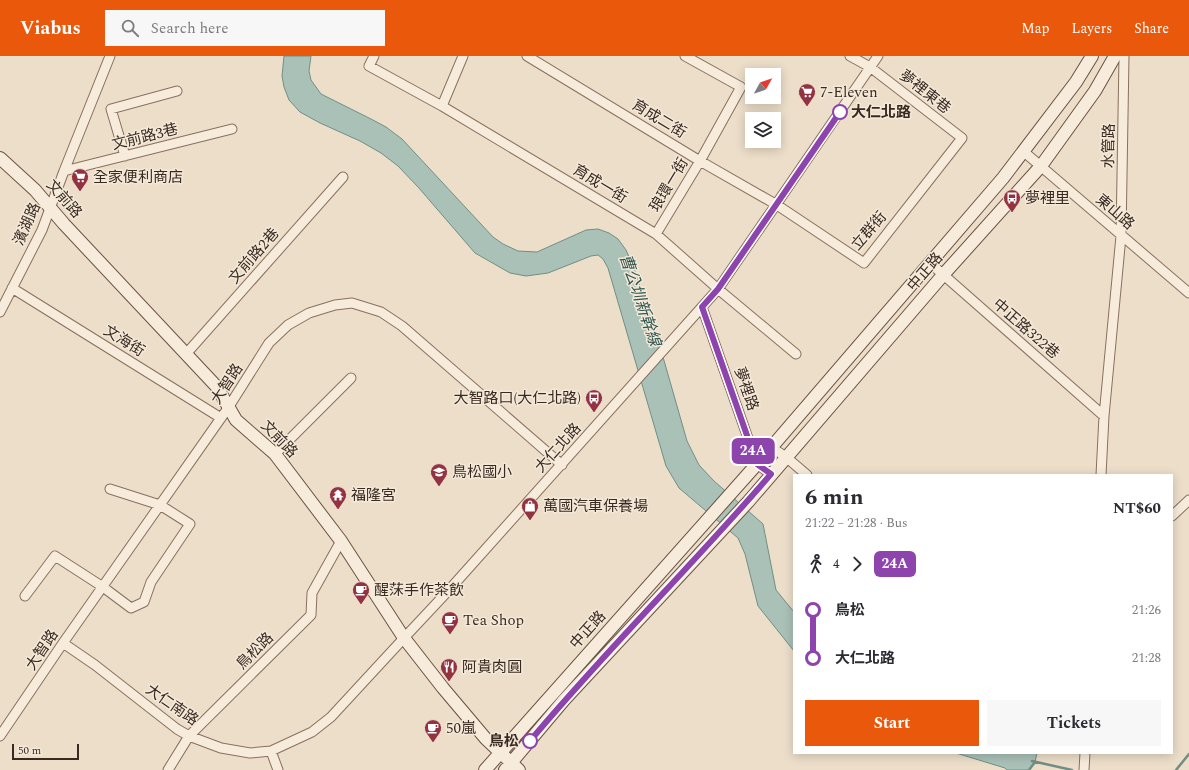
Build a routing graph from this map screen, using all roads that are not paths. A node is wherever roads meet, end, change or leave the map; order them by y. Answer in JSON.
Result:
{"nodes":[{"id":1,"x":110,"y":56,"type":"edge"},
{"id":2,"x":374,"y":56,"type":"edge"},
{"id":3,"x":463,"y":56,"type":"edge"},
{"id":4,"x":527,"y":56,"type":"edge"},
{"id":5,"x":685,"y":56,"type":"edge"},
{"id":6,"x":850,"y":56,"type":"edge"},
{"id":7,"x":878,"y":56,"type":"edge"},
{"id":8,"x":1092,"y":56,"type":"edge"},
{"id":9,"x":1115,"y":56,"type":"edge"},
{"id":10,"x":1124,"y":56,"type":"edge"},
{"id":11,"x":870,"y":68,"type":"junction"},
{"id":12,"x":177,"y":91,"type":"dead end"},
{"id":13,"x":442,"y":106,"type":"junction"},
{"id":14,"x":232,"y":130,"type":"dead end"},
{"id":15,"x":962,"y":138,"type":"joint"},
{"id":16,"x":1023,"y":151,"type":"junction"},
{"id":17,"x":125,"y":156,"type":"junction"},
{"id":18,"x":0,"y":158,"type":"edge"},
{"id":19,"x":700,"y":161,"type":"junction"},
{"id":20,"x":1041,"y":166,"type":"junction"},
{"id":21,"x":64,"y":171,"type":"junction"},
{"id":22,"x":343,"y":177,"type":"dead end"},
{"id":23,"x":777,"y":205,"type":"junction"},
{"id":24,"x":50,"y":208,"type":"junction"},
{"id":25,"x":656,"y":234,"type":"junction"},
{"id":26,"x":1121,"y":236,"type":"junction"},
{"id":27,"x":930,"y":263,"type":"junction"},
{"id":28,"x":943,"y":275,"type":"junction"},
{"id":29,"x":12,"y":288,"type":"junction"},
{"id":30,"x":718,"y":289,"type":"junction"},
{"id":31,"x":1189,"y":293,"type":"edge"},
{"id":32,"x":702,"y":307,"type":"junction"},
{"id":33,"x":0,"y":312,"type":"edge"},
{"id":34,"x":186,"y":354,"type":"junction"},
{"id":35,"x":796,"y":354,"type":"dead end"},
{"id":36,"x":350,"y":378,"type":"dead end"},
{"id":37,"x":228,"y":408,"type":"junction"},
{"id":38,"x":1104,"y":416,"type":"junction"},
{"id":39,"x":221,"y":418,"type":"junction"},
{"id":40,"x":771,"y":447,"type":"junction"},
{"id":41,"x":275,"y":454,"type":"junction"},
{"id":42,"x":786,"y":457,"type":"junction"},
{"id":43,"x":757,"y":464,"type":"junction"},
{"id":44,"x":562,"y":465,"type":"junction"},
{"id":45,"x":771,"y":474,"type":"junction"},
{"id":46,"x":805,"y":474,"type":"edge"},
{"id":47,"x":1101,"y":474,"type":"edge"},
{"id":48,"x":110,"y":489,"type":"dead end"},
{"id":49,"x":1189,"y":500,"type":"edge"},
{"id":50,"x":160,"y":505,"type":"junction"},
{"id":51,"x":1173,"y":515,"type":"edge"},
{"id":52,"x":341,"y":541,"type":"junction"},
{"id":53,"x":103,"y":587,"type":"junction"},
{"id":54,"x":25,"y":596,"type":"dead end"},
{"id":55,"x":404,"y":638,"type":"junction"},
{"id":56,"x":63,"y":643,"type":"junction"},
{"id":57,"x":0,"y":736,"type":"edge"},
{"id":58,"x":189,"y":736,"type":"junction"},
{"id":59,"x":271,"y":751,"type":"junction"},
{"id":60,"x":500,"y":753,"type":"junction"},
{"id":61,"x":1085,"y":754,"type":"edge"},
{"id":62,"x":512,"y":768,"type":"edge"},
{"id":63,"x":168,"y":770,"type":"edge"},
{"id":64,"x":278,"y":770,"type":"edge"},
{"id":65,"x":485,"y":770,"type":"edge"},
{"id":66,"x":1084,"y":770,"type":"edge"}],
"edges":[{"from":1,"to":21,"type":"street","name":"濱湖路"},
{"from":2,"to":13,"type":"street","name":"育成一街"},
{"from":3,"to":13,"type":"street"},
{"from":4,"to":19,"type":"street","name":"育成二街"},
{"from":5,"to":19,"type":"street","name":"琅環一街"},
{"from":6,"to":11,"type":"street","name":"夢裡東巷"},
{"from":7,"to":11,"type":"street","name":"大仁北路"},
{"from":8,"to":16,"type":"main road","name":"中正路"},
{"from":9,"to":20,"type":"main road","name":"中正路"},
{"from":10,"to":26,"type":"street","name":"水管路"},
{"from":11,"to":15,"type":"street","name":"夢裡東巷"},
{"from":11,"to":23,"type":"street","name":"大仁北路"},
{"from":12,"to":17,"type":"street"},
{"from":13,"to":25,"type":"street","name":"育成一街"},
{"from":14,"to":17,"type":"street","name":"文前路3巷"},
{"from":15,"to":23,"type":"street","name":"立群街"},
{"from":16,"to":20,"type":"street","name":"東山路"},
{"from":16,"to":27,"type":"main road","name":"中正路"},
{"from":17,"to":21,"type":"street","name":"文前路3巷"},
{"from":18,"to":24,"type":"main road","name":"文前路"},
{"from":19,"to":23,"type":"street","name":"育成二街"},
{"from":19,"to":25,"type":"street","name":"琅環一街"},
{"from":20,"to":26,"type":"street","name":"東山路"},
{"from":20,"to":28,"type":"main road","name":"中正路"},
{"from":21,"to":24,"type":"street","name":"濱湖路"},
{"from":22,"to":34,"type":"street","name":"文前路2巷"},
{"from":23,"to":30,"type":"street","name":"大仁北路"},
{"from":24,"to":29,"type":"street","name":"濱湖路"},
{"from":24,"to":34,"type":"main road","name":"文前路"},
{"from":25,"to":30,"type":"street","name":"育成一街"},
{"from":26,"to":31,"type":"street","name":"東山路"},
{"from":26,"to":38,"type":"street","name":"水管路"},
{"from":27,"to":28,"type":"street","name":"中正路322巷"},
{"from":27,"to":40,"type":"main road","name":"中正路"},
{"from":28,"to":38,"type":"street","name":"中正路322巷"},
{"from":28,"to":42,"type":"main road","name":"中正路"},
{"from":29,"to":33,"type":"street","name":"濱湖路"},
{"from":29,"to":39,"type":"street","name":"文海街"},
{"from":30,"to":32,"type":"street","name":"大仁北路"},
{"from":30,"to":35,"type":"street","name":"育成一街"},
{"from":32,"to":43,"type":"street","name":"夢裡路"},
{"from":32,"to":44,"type":"street","name":"大仁北路"},
{"from":34,"to":37,"type":"main road","name":"文前路"},
{"from":36,"to":41,"type":"street"},
{"from":37,"to":39,"type":"street","name":"大智路"},
{"from":37,"to":41,"type":"main road","name":"文前路"},
{"from":37,"to":44,"type":"street","name":"大智路"},
{"from":38,"to":47,"type":"street","name":"水管路"},
{"from":39,"to":50,"type":"street","name":"大智路"},
{"from":40,"to":42,"type":"street"},
{"from":40,"to":43,"type":"main road","name":"中正路"},
{"from":41,"to":52,"type":"main road","name":"文前路"},
{"from":42,"to":45,"type":"main road","name":"中正路"},
{"from":42,"to":46,"type":"street"},
{"from":43,"to":45,"type":"street"},
{"from":43,"to":60,"type":"main road","name":"中正路"},
{"from":44,"to":55,"type":"street","name":"大仁北路"},
{"from":45,"to":62,"type":"main road","name":"中正路"},
{"from":48,"to":50,"type":"street"},
{"from":49,"to":51,"type":"street"},
{"from":50,"to":53,"type":"street","name":"大智路"},
{"from":50,"to":53,"type":"street"},
{"from":52,"to":55,"type":"main road","name":"文前路"},
{"from":52,"to":58,"type":"street","name":"鳥松路"},
{"from":53,"to":54,"type":"street"},
{"from":53,"to":56,"type":"street","name":"大智路"},
{"from":55,"to":59,"type":"street","name":"大仁南路"},
{"from":55,"to":60,"type":"main road","name":"文前路"},
{"from":56,"to":57,"type":"street","name":"大智路"},
{"from":56,"to":58,"type":"street","name":"大仁南路"},
{"from":58,"to":59,"type":"street","name":"大仁南路"},
{"from":58,"to":63,"type":"street","name":"鳥松路"},
{"from":59,"to":64,"type":"street"},
{"from":60,"to":62,"type":"main road","name":"文前路"},
{"from":60,"to":65,"type":"main road","name":"中正路"},
{"from":61,"to":66,"type":"street"}]}
